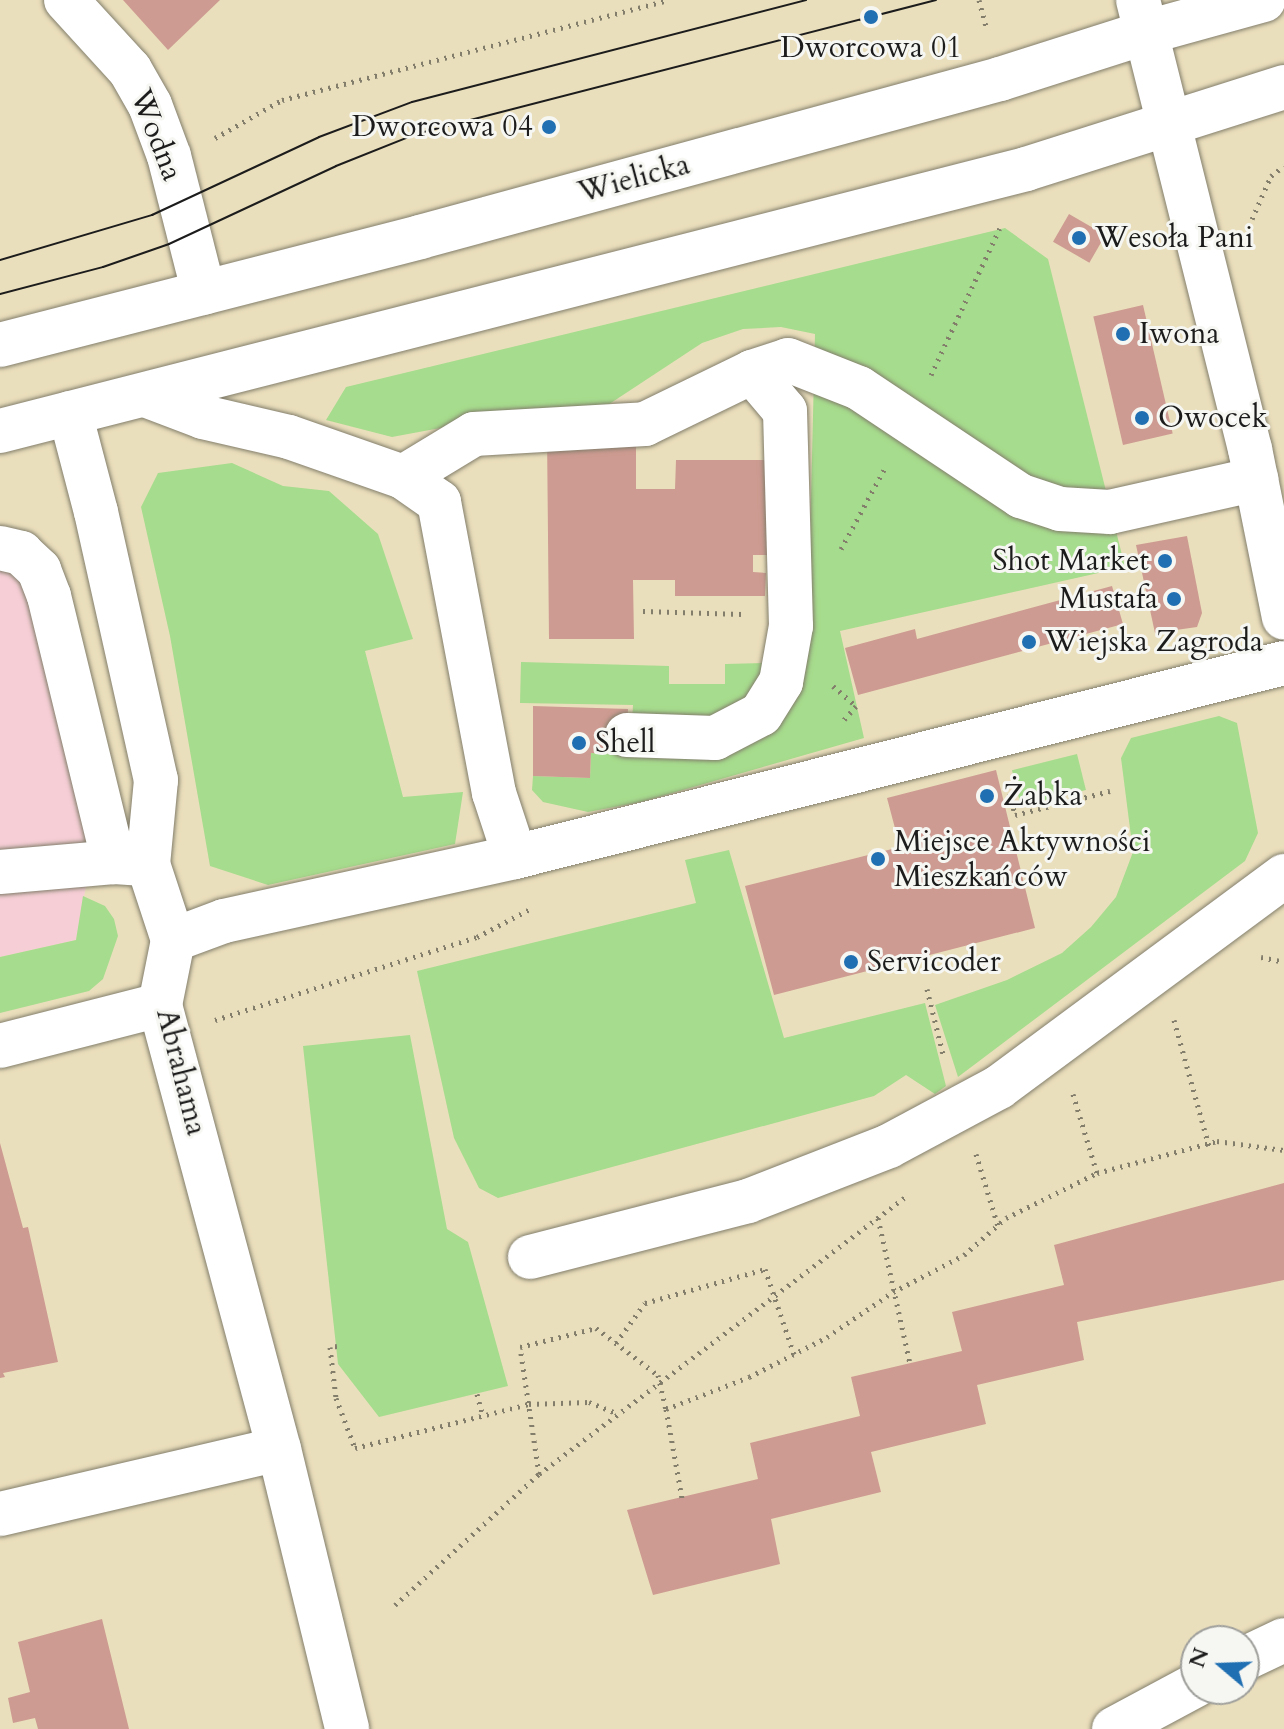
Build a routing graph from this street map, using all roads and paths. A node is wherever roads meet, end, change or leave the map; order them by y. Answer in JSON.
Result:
{"nodes":[{"id":1,"x":66,"y":0,"type":"edge"},
{"id":2,"x":668,"y":0,"type":"edge"},
{"id":3,"x":979,"y":0,"type":"edge"},
{"id":4,"x":1264,"y":0,"type":"edge"},
{"id":5,"x":1141,"y":16,"type":"edge"},
{"id":6,"x":986,"y":27,"type":"dead end"},
{"id":7,"x":1284,"y":87,"type":"edge"},
{"id":8,"x":1169,"y":125,"type":"junction"},
{"id":9,"x":169,"y":156,"type":"junction"},
{"id":10,"x":1284,"y":166,"type":"edge"},
{"id":11,"x":1252,"y":219,"type":"dead end"},
{"id":12,"x":204,"y":293,"type":"junction"},
{"id":13,"x":0,"y":345,"type":"edge"},
{"id":14,"x":752,"y":372,"type":"junction"},
{"id":15,"x":145,"y":395,"type":"junction"},
{"id":16,"x":70,"y":413,"type":"junction"},
{"id":17,"x":0,"y":431,"type":"edge"},
{"id":18,"x":1263,"y":456,"type":"edge"},
{"id":19,"x":403,"y":477,"type":"junction"},
{"id":20,"x":0,"y":548,"type":"edge"},
{"id":21,"x":643,"y":611,"type":"dead end"},
{"id":22,"x":790,"y":616,"type":"junction"},
{"id":23,"x":1284,"y":618,"type":"edge"},
{"id":24,"x":1284,"y":663,"type":"edge"},
{"id":25,"x":627,"y":735,"type":"dead end"},
{"id":26,"x":1009,"y":788,"type":"dead end"},
{"id":27,"x":1110,"y":791,"type":"dead end"},
{"id":28,"x":515,"y":857,"type":"junction"},
{"id":29,"x":131,"y":863,"type":"junction"},
{"id":30,"x":0,"y":872,"type":"edge"},
{"id":31,"x":1284,"y":876,"type":"edge"},
{"id":32,"x":477,"y":937,"type":"dead end"},
{"id":33,"x":173,"y":940,"type":"junction"},
{"id":34,"x":927,"y":989,"type":"dead end"},
{"id":35,"x":160,"y":1005,"type":"junction"},
{"id":36,"x":206,"y":1023,"type":"dead end"},
{"id":37,"x":1177,"y":1033,"type":"dead end"},
{"id":38,"x":941,"y":1044,"type":"dead end"},
{"id":39,"x":0,"y":1046,"type":"edge"},
{"id":40,"x":1072,"y":1091,"type":"dead end"},
{"id":41,"x":973,"y":1144,"type":"dead end"},
{"id":42,"x":1209,"y":1146,"type":"junction"},
{"id":43,"x":1284,"y":1150,"type":"edge"},
{"id":44,"x":1097,"y":1173,"type":"junction"},
{"id":45,"x":914,"y":1190,"type":"dead end"},
{"id":46,"x":878,"y":1218,"type":"junction"},
{"id":47,"x":998,"y":1226,"type":"junction"},
{"id":48,"x":530,"y":1257,"type":"dead end"},
{"id":49,"x":893,"y":1292,"type":"junction"},
{"id":50,"x":775,"y":1296,"type":"junction"},
{"id":51,"x":616,"y":1343,"type":"junction"},
{"id":52,"x":337,"y":1346,"type":"dead end"},
{"id":53,"x":794,"y":1354,"type":"junction"},
{"id":54,"x":910,"y":1363,"type":"dead end"},
{"id":55,"x":661,"y":1383,"type":"junction"},
{"id":56,"x":477,"y":1394,"type":"dead end"},
{"id":57,"x":529,"y":1404,"type":"junction"},
{"id":58,"x":666,"y":1409,"type":"junction"},
{"id":59,"x":619,"y":1415,"type":"junction"},
{"id":60,"x":483,"y":1416,"type":"junction"},
{"id":61,"x":279,"y":1449,"type":"junction"},
{"id":62,"x":539,"y":1474,"type":"junction"},
{"id":63,"x":682,"y":1498,"type":"dead end"},
{"id":64,"x":0,"y":1514,"type":"edge"},
{"id":65,"x":395,"y":1605,"type":"dead end"},
{"id":66,"x":1284,"y":1640,"type":"edge"},
{"id":67,"x":1260,"y":1651,"type":"edge"},
{"id":68,"x":1180,"y":1694,"type":"edge"},
{"id":69,"x":347,"y":1729,"type":"edge"},
{"id":70,"x":1114,"y":1729,"type":"edge"}],
"edges":[{"from":1,"to":9,"type":"main road","name":"Wodna"},
{"from":2,"to":9,"type":"path"},
{"from":3,"to":6,"type":"path"},
{"from":4,"to":5,"type":"main road","name":"Wielicka"},
{"from":5,"to":8,"type":"main road"},
{"from":5,"to":12,"type":"main road","name":"Wielicka"},
{"from":7,"to":8,"type":"main road"},
{"from":8,"to":15,"type":"main road"},
{"from":8,"to":18,"type":"main road"},
{"from":9,"to":12,"type":"main road","name":"Wodna"},
{"from":10,"to":11,"type":"path"},
{"from":12,"to":13,"type":"main road","name":"Wielicka"},
{"from":14,"to":18,"type":"main road"},
{"from":14,"to":19,"type":"main road"},
{"from":14,"to":22,"type":"main road"},
{"from":15,"to":16,"type":"main road"},
{"from":15,"to":19,"type":"main road"},
{"from":16,"to":17,"type":"main road"},
{"from":16,"to":29,"type":"main road","name":"Abrahama"},
{"from":18,"to":23,"type":"main road"},
{"from":19,"to":28,"type":"main road"},
{"from":20,"to":29,"type":"main road"},
{"from":21,"to":22,"type":"path"},
{"from":22,"to":25,"type":"main road"},
{"from":24,"to":28,"type":"main road"},
{"from":26,"to":27,"type":"path"},
{"from":28,"to":33,"type":"main road"},
{"from":29,"to":30,"type":"main road"},
{"from":29,"to":33,"type":"main road","name":"Abrahama"},
{"from":31,"to":48,"type":"main road"},
{"from":32,"to":36,"type":"path"},
{"from":33,"to":35,"type":"main road","name":"Abrahama"},
{"from":34,"to":38,"type":"path"},
{"from":35,"to":39,"type":"main road"},
{"from":35,"to":61,"type":"main road","name":"Abrahama"},
{"from":37,"to":42,"type":"path"},
{"from":40,"to":44,"type":"path"},
{"from":41,"to":47,"type":"path"},
{"from":42,"to":43,"type":"path"},
{"from":42,"to":44,"type":"path"},
{"from":44,"to":47,"type":"path"},
{"from":45,"to":46,"type":"path"},
{"from":46,"to":49,"type":"path"},
{"from":46,"to":50,"type":"path"},
{"from":47,"to":49,"type":"path"},
{"from":49,"to":53,"type":"path"},
{"from":49,"to":54,"type":"path"},
{"from":50,"to":51,"type":"path"},
{"from":50,"to":53,"type":"path"},
{"from":50,"to":55,"type":"path"},
{"from":51,"to":55,"type":"path"},
{"from":51,"to":57,"type":"path"},
{"from":52,"to":60,"type":"path"},
{"from":53,"to":58,"type":"path"},
{"from":55,"to":58,"type":"path"},
{"from":55,"to":59,"type":"path"},
{"from":56,"to":60,"type":"path"},
{"from":57,"to":59,"type":"path"},
{"from":57,"to":60,"type":"path"},
{"from":57,"to":62,"type":"path"},
{"from":58,"to":63,"type":"path"},
{"from":59,"to":62,"type":"path"},
{"from":61,"to":64,"type":"main road"},
{"from":61,"to":69,"type":"main road","name":"Abrahama"},
{"from":62,"to":65,"type":"path"},
{"from":66,"to":67,"type":"main road"},
{"from":68,"to":70,"type":"main road"}]}
